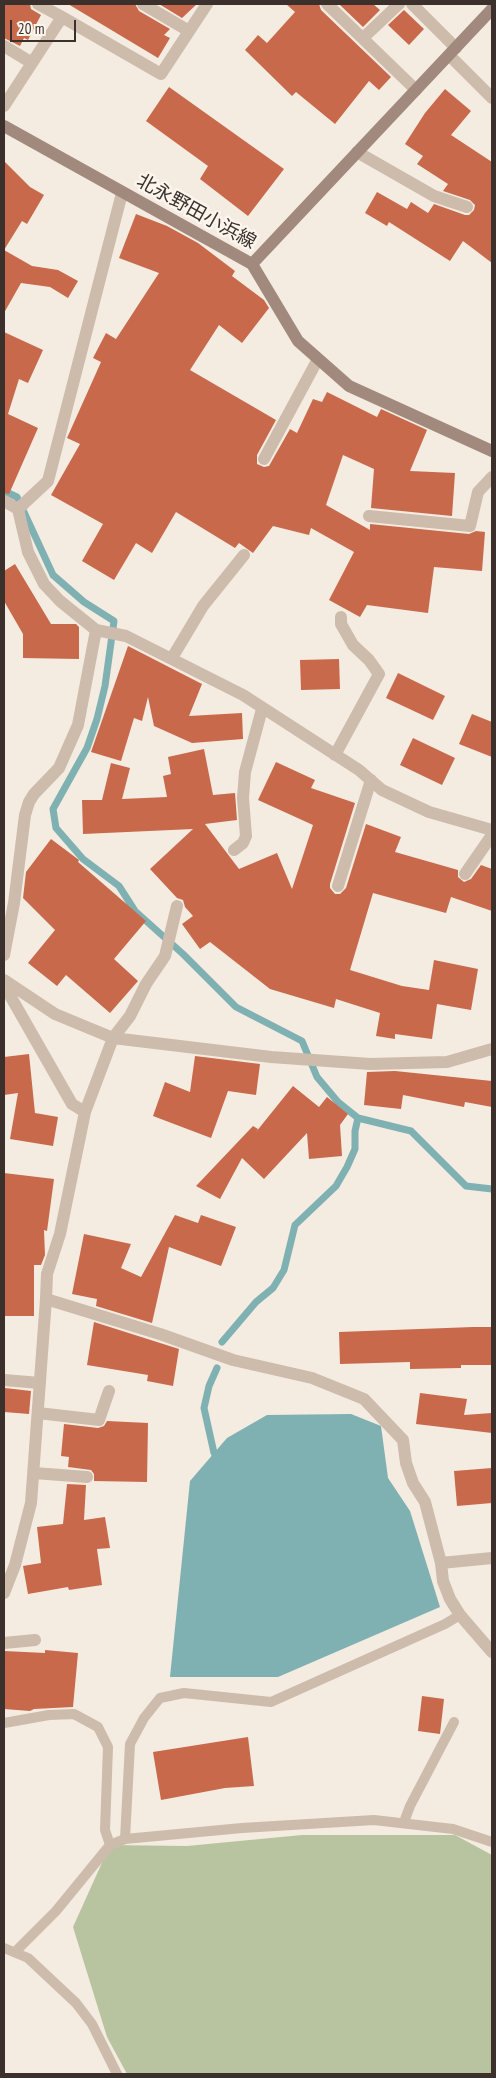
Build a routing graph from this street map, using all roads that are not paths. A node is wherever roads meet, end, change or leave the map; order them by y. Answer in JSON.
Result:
{"nodes":[{"id":1,"x":38,"y":4,"type":"edge"},
{"id":2,"x":143,"y":4,"type":"edge"},
{"id":3,"x":207,"y":4,"type":"edge"},
{"id":4,"x":327,"y":4,"type":"edge"},
{"id":5,"x":399,"y":4,"type":"edge"},
{"id":6,"x":412,"y":4,"type":"edge"},
{"id":7,"x":492,"y":9,"type":"edge"},
{"id":8,"x":62,"y":17,"type":"junction"},
{"id":9,"x":189,"y":31,"type":"junction"},
{"id":10,"x":363,"y":38,"type":"junction"},
{"id":11,"x":4,"y":46,"type":"edge"},
{"id":12,"x":453,"y":52,"type":"junction"},
{"id":13,"x":32,"y":63,"type":"junction"},
{"id":14,"x":416,"y":90,"type":"junction"},
{"id":15,"x":492,"y":98,"type":"edge"},
{"id":16,"x":4,"y":106,"type":"edge"},
{"id":17,"x":4,"y":126,"type":"edge"},
{"id":18,"x":357,"y":152,"type":"junction"},
{"id":19,"x":122,"y":193,"type":"junction"},
{"id":20,"x":467,"y":207,"type":"dead end"},
{"id":21,"x":252,"y":264,"type":"junction"},
{"id":22,"x":318,"y":359,"type":"junction"},
{"id":23,"x":492,"y":452,"type":"edge"},
{"id":24,"x":264,"y":459,"type":"dead end"},
{"id":25,"x":492,"y":477,"type":"edge"},
{"id":26,"x":4,"y":501,"type":"edge"},
{"id":27,"x":18,"y":509,"type":"junction"},
{"id":28,"x":369,"y":516,"type":"dead end"},
{"id":29,"x":244,"y":555,"type":"dead end"},
{"id":30,"x":341,"y":618,"type":"dead end"},
{"id":31,"x":96,"y":630,"type":"junction"},
{"id":32,"x":172,"y":658,"type":"junction"},
{"id":33,"x":262,"y":709,"type":"junction"},
{"id":34,"x":335,"y":755,"type":"junction"},
{"id":35,"x":371,"y":780,"type":"junction"},
{"id":36,"x":492,"y":830,"type":"edge"},
{"id":37,"x":492,"y":835,"type":"edge"},
{"id":38,"x":234,"y":850,"type":"dead end"},
{"id":39,"x":465,"y":874,"type":"dead end"},
{"id":40,"x":338,"y":886,"type":"dead end"},
{"id":41,"x":177,"y":906,"type":"dead end"},
{"id":42,"x":4,"y":955,"type":"edge"},
{"id":43,"x":4,"y":980,"type":"edge"},
{"id":44,"x":4,"y":985,"type":"edge"},
{"id":45,"x":113,"y":1038,"type":"junction"},
{"id":46,"x":492,"y":1049,"type":"edge"},
{"id":47,"x":85,"y":1112,"type":"junction"},
{"id":48,"x":46,"y":1300,"type":"junction"},
{"id":49,"x":4,"y":1380,"type":"edge"},
{"id":50,"x":40,"y":1383,"type":"junction"},
{"id":51,"x":109,"y":1391,"type":"dead end"},
{"id":52,"x":38,"y":1413,"type":"junction"},
{"id":53,"x":34,"y":1473,"type":"junction"},
{"id":54,"x":87,"y":1477,"type":"dead end"},
{"id":55,"x":492,"y":1558,"type":"edge"},
{"id":56,"x":441,"y":1563,"type":"junction"},
{"id":57,"x":4,"y":1593,"type":"edge"},
{"id":58,"x":460,"y":1615,"type":"junction"},
{"id":59,"x":36,"y":1640,"type":"dead end"},
{"id":60,"x":4,"y":1643,"type":"edge"},
{"id":61,"x":492,"y":1652,"type":"edge"},
{"id":62,"x":454,"y":1722,"type":"dead end"},
{"id":63,"x":4,"y":1723,"type":"edge"},
{"id":64,"x":404,"y":1822,"type":"junction"},
{"id":65,"x":125,"y":1839,"type":"junction"},
{"id":66,"x":492,"y":1842,"type":"edge"},
{"id":67,"x":110,"y":1845,"type":"junction"},
{"id":68,"x":4,"y":1948,"type":"edge"},
{"id":69,"x":15,"y":1952,"type":"junction"},
{"id":70,"x":117,"y":2074,"type":"edge"}],
"edges":[{"from":1,"to":8,"type":"street"},
{"from":2,"to":9,"type":"street"},
{"from":3,"to":9,"type":"street"},
{"from":4,"to":10,"type":"street"},
{"from":5,"to":10,"type":"street"},
{"from":6,"to":12,"type":"street"},
{"from":7,"to":12,"type":"main road"},
{"from":8,"to":9,"type":"street"},
{"from":8,"to":13,"type":"street"},
{"from":10,"to":14,"type":"street"},
{"from":11,"to":13,"type":"street"},
{"from":12,"to":14,"type":"main road"},
{"from":12,"to":15,"type":"street"},
{"from":13,"to":16,"type":"street"},
{"from":14,"to":18,"type":"main road"},
{"from":17,"to":19,"type":"main road","name":"北永野田小浜線"},
{"from":18,"to":20,"type":"street"},
{"from":18,"to":21,"type":"main road"},
{"from":19,"to":21,"type":"main road","name":"北永野田小浜線"},
{"from":19,"to":27,"type":"street"},
{"from":21,"to":22,"type":"main road","name":"北永野田小浜線"},
{"from":22,"to":23,"type":"main road","name":"北永野田小浜線"},
{"from":22,"to":24,"type":"street"},
{"from":25,"to":28,"type":"street"},
{"from":26,"to":27,"type":"street"},
{"from":27,"to":31,"type":"street"},
{"from":29,"to":32,"type":"street"},
{"from":30,"to":34,"type":"street"},
{"from":31,"to":32,"type":"street"},
{"from":31,"to":42,"type":"street"},
{"from":32,"to":33,"type":"street"},
{"from":33,"to":34,"type":"street"},
{"from":33,"to":38,"type":"street"},
{"from":34,"to":35,"type":"street"},
{"from":35,"to":36,"type":"street"},
{"from":35,"to":40,"type":"street"},
{"from":37,"to":39,"type":"street"},
{"from":41,"to":45,"type":"street"},
{"from":43,"to":45,"type":"street"},
{"from":44,"to":47,"type":"street"},
{"from":45,"to":46,"type":"street"},
{"from":45,"to":47,"type":"street"},
{"from":47,"to":48,"type":"street"},
{"from":48,"to":50,"type":"street"},
{"from":48,"to":56,"type":"street"},
{"from":49,"to":50,"type":"street"},
{"from":50,"to":52,"type":"street"},
{"from":51,"to":52,"type":"street"},
{"from":52,"to":53,"type":"street"},
{"from":53,"to":54,"type":"street"},
{"from":53,"to":57,"type":"street"},
{"from":55,"to":56,"type":"street"},
{"from":56,"to":58,"type":"street"},
{"from":58,"to":61,"type":"street"},
{"from":58,"to":65,"type":"lane"},
{"from":59,"to":60,"type":"street"},
{"from":62,"to":64,"type":"lane"},
{"from":63,"to":67,"type":"lane"},
{"from":64,"to":65,"type":"lane"},
{"from":64,"to":66,"type":"lane"},
{"from":65,"to":67,"type":"lane"},
{"from":67,"to":69,"type":"lane"},
{"from":68,"to":69,"type":"lane"},
{"from":69,"to":70,"type":"lane"}]}
